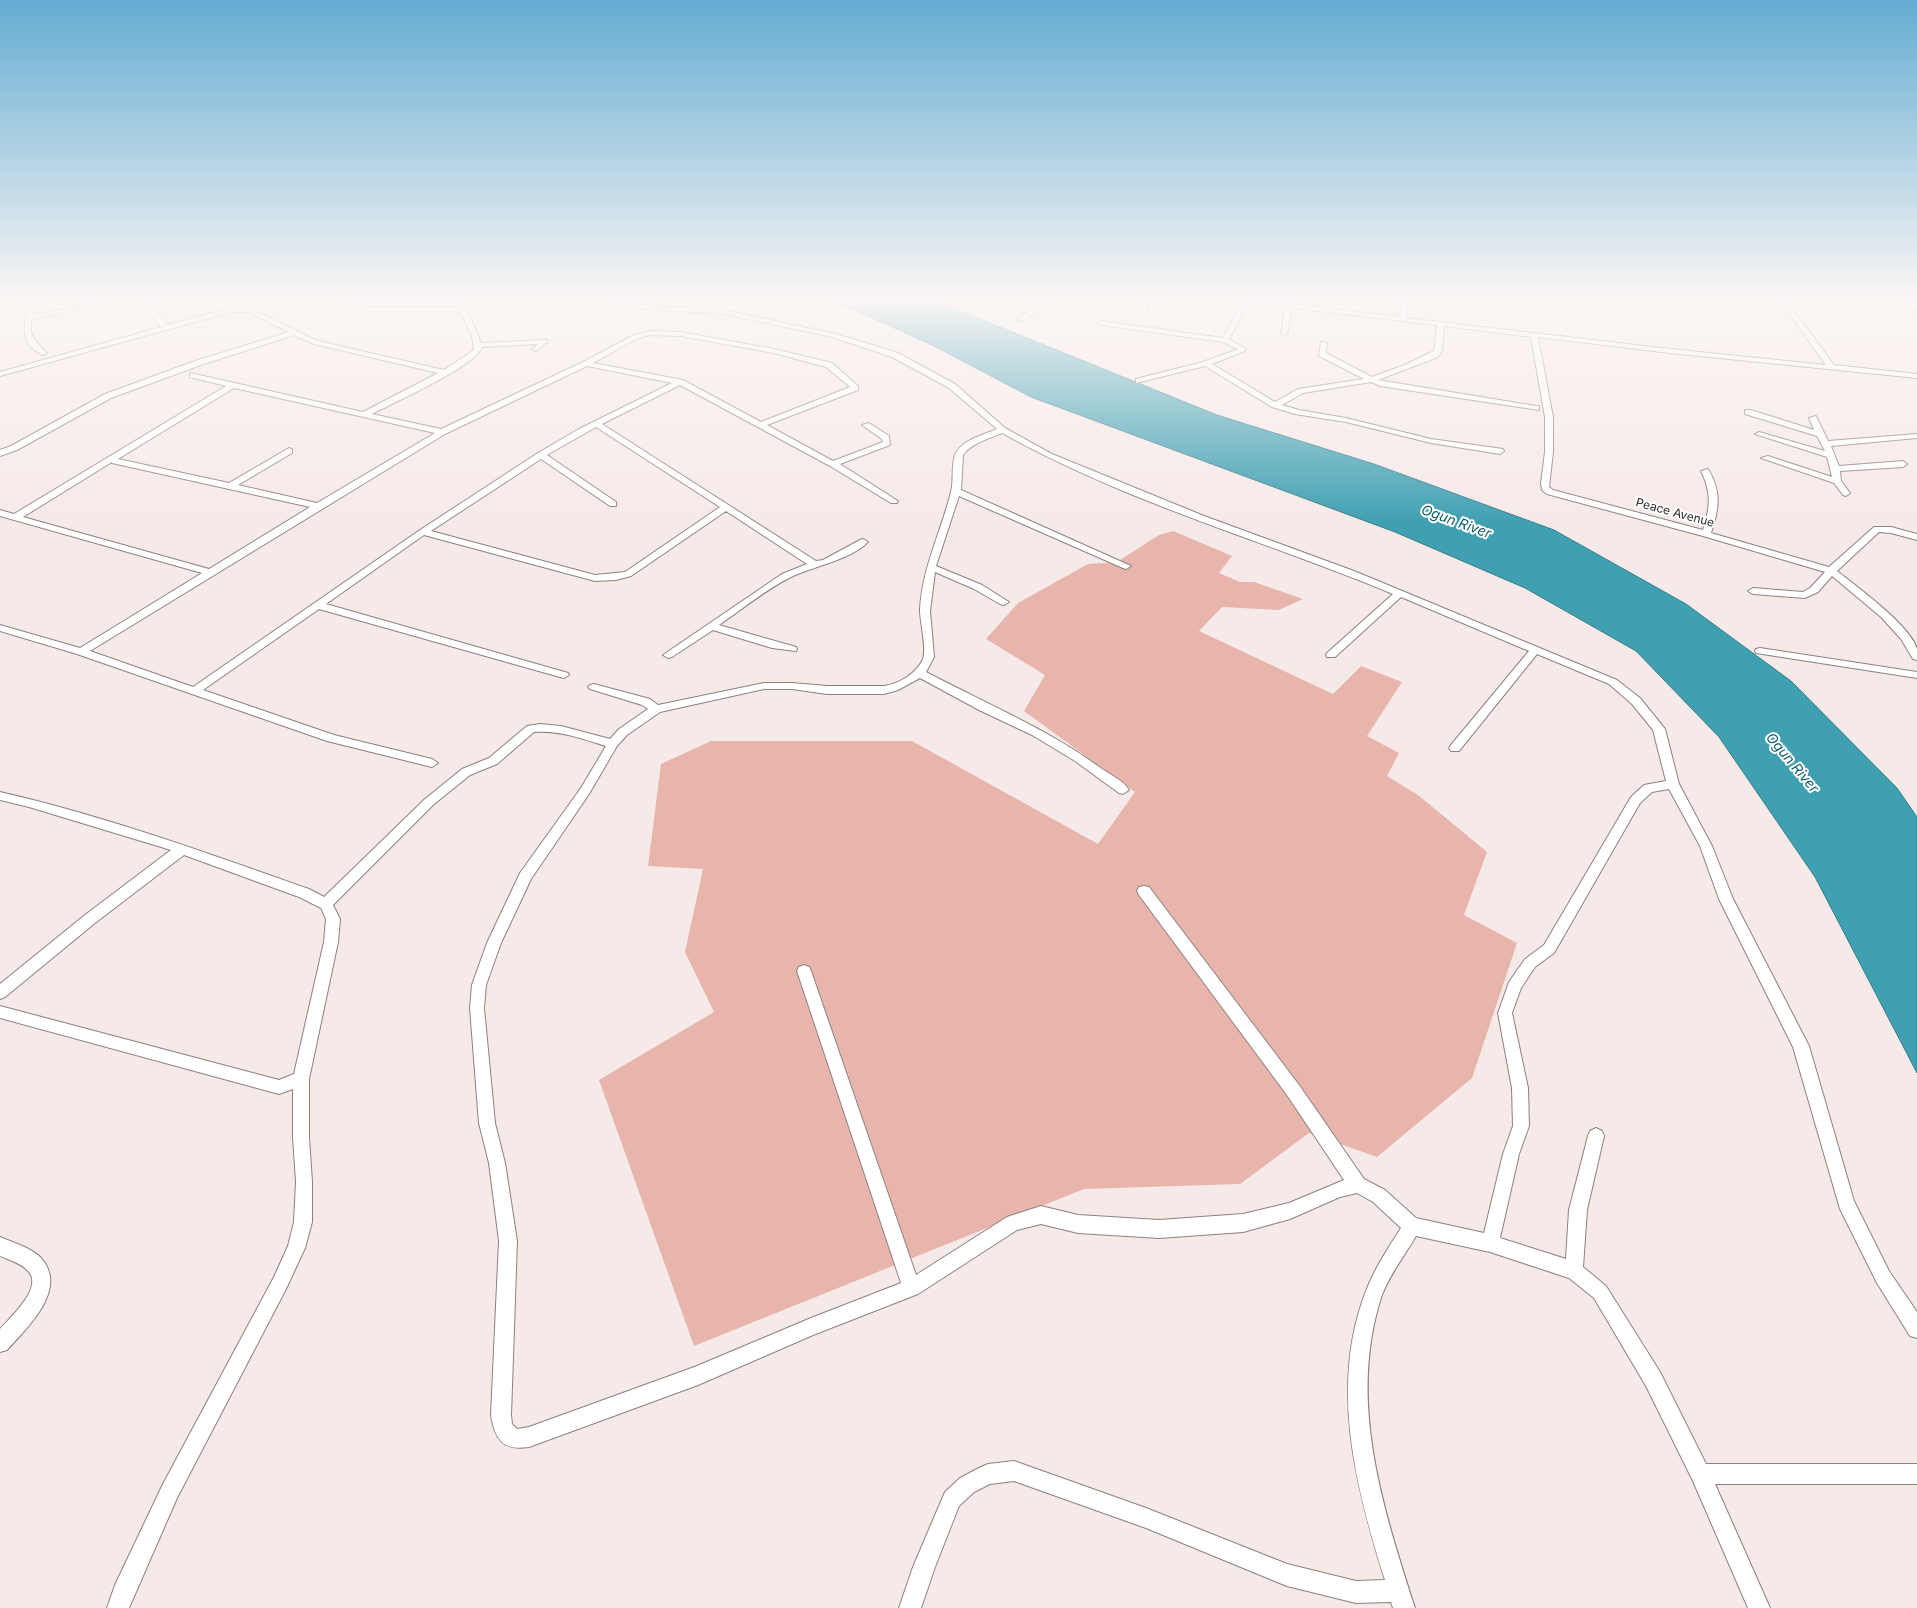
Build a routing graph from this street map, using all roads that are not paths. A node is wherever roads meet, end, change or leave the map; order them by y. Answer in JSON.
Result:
{"nodes":[{"id":1,"x":177,"y":372,"type":"edge"},
{"id":2,"x":446,"y":372,"type":"edge"},
{"id":3,"x":569,"y":372,"type":"edge"},
{"id":4,"x":628,"y":372,"type":"edge"},
{"id":5,"x":837,"y":372,"type":"edge"},
{"id":6,"x":926,"y":372,"type":"edge"},
{"id":7,"x":1174,"y":372,"type":"edge"},
{"id":8,"x":1220,"y":372,"type":"edge"},
{"id":9,"x":1355,"y":372,"type":"edge"},
{"id":10,"x":1393,"y":372,"type":"edge"},
{"id":11,"x":1540,"y":372,"type":"edge"},
{"id":12,"x":1875,"y":372,"type":"edge"},
{"id":13,"x":193,"y":375,"type":"dead end"},
{"id":14,"x":1917,"y":376,"type":"edge"},
{"id":15,"x":1370,"y":380,"type":"junction"},
{"id":16,"x":1138,"y":381,"type":"dead end"},
{"id":17,"x":680,"y":382,"type":"junction"},
{"id":18,"x":232,"y":386,"type":"junction"},
{"id":19,"x":1275,"y":405,"type":"junction"},
{"id":20,"x":1536,"y":408,"type":"dead end"},
{"id":21,"x":1748,"y":412,"type":"dead end"},
{"id":22,"x":365,"y":414,"type":"junction"},
{"id":23,"x":1813,"y":418,"type":"dead end"},
{"id":24,"x":598,"y":425,"type":"junction"},
{"id":25,"x":866,"y":425,"type":"dead end"},
{"id":26,"x":760,"y":426,"type":"junction"},
{"id":27,"x":1002,"y":430,"type":"junction"},
{"id":28,"x":442,"y":432,"type":"junction"},
{"id":29,"x":1759,"y":434,"type":"dead end"},
{"id":30,"x":1819,"y":434,"type":"junction"},
{"id":31,"x":1917,"y":436,"type":"edge"},
{"id":32,"x":1827,"y":444,"type":"junction"},
{"id":33,"x":289,"y":451,"type":"dead end"},
{"id":34,"x":1500,"y":452,"type":"dead end"},
{"id":35,"x":0,"y":454,"type":"edge"},
{"id":36,"x":541,"y":455,"type":"junction"},
{"id":37,"x":1831,"y":455,"type":"junction"},
{"id":38,"x":1765,"y":458,"type":"dead end"},
{"id":39,"x":112,"y":460,"type":"junction"},
{"id":40,"x":833,"y":464,"type":"junction"},
{"id":41,"x":1903,"y":464,"type":"dead end"},
{"id":42,"x":1837,"y":470,"type":"junction"},
{"id":43,"x":1705,"y":471,"type":"dead end"},
{"id":44,"x":1837,"y":481,"type":"junction"},
{"id":45,"x":232,"y":485,"type":"junction"},
{"id":46,"x":956,"y":491,"type":"junction"},
{"id":47,"x":1846,"y":493,"type":"dead end"},
{"id":48,"x":894,"y":501,"type":"dead end"},
{"id":49,"x":612,"y":504,"type":"dead end"},
{"id":50,"x":318,"y":506,"type":"junction"},
{"id":51,"x":724,"y":508,"type":"junction"},
{"id":52,"x":0,"y":513,"type":"edge"},
{"id":53,"x":16,"y":518,"type":"junction"},
{"id":54,"x":423,"y":532,"type":"junction"},
{"id":55,"x":1706,"y":534,"type":"junction"},
{"id":56,"x":1917,"y":537,"type":"edge"},
{"id":57,"x":863,"y":542,"type":"dead end"},
{"id":58,"x":814,"y":564,"type":"junction"},
{"id":59,"x":1126,"y":566,"type":"dead end"},
{"id":60,"x":931,"y":567,"type":"junction"},
{"id":61,"x":1831,"y":571,"type":"junction"},
{"id":62,"x":210,"y":572,"type":"junction"},
{"id":63,"x":1753,"y":591,"type":"dead end"},
{"id":64,"x":1399,"y":594,"type":"junction"},
{"id":65,"x":1004,"y":602,"type":"dead end"},
{"id":66,"x":317,"y":605,"type":"junction"},
{"id":67,"x":712,"y":626,"type":"junction"},
{"id":68,"x":0,"y":628,"type":"edge"},
{"id":69,"x":792,"y":649,"type":"dead end"},
{"id":70,"x":1535,"y":650,"type":"junction"},
{"id":71,"x":1760,"y":651,"type":"dead end"},
{"id":72,"x":81,"y":652,"type":"junction"},
{"id":73,"x":668,"y":654,"type":"dead end"},
{"id":74,"x":1331,"y":654,"type":"dead end"},
{"id":75,"x":1917,"y":657,"type":"edge"},
{"id":76,"x":920,"y":673,"type":"junction"},
{"id":77,"x":564,"y":674,"type":"dead end"},
{"id":78,"x":1917,"y":675,"type":"edge"},
{"id":79,"x":594,"y":687,"type":"dead end"},
{"id":80,"x":195,"y":690,"type":"junction"},
{"id":81,"x":656,"y":709,"type":"junction"},
{"id":82,"x":613,"y":744,"type":"junction"},
{"id":83,"x":1455,"y":748,"type":"dead end"},
{"id":84,"x":432,"y":763,"type":"dead end"},
{"id":85,"x":1673,"y":784,"type":"junction"},
{"id":86,"x":1123,"y":790,"type":"dead end"},
{"id":87,"x":0,"y":796,"type":"edge"},
{"id":88,"x":182,"y":849,"type":"junction"},
{"id":89,"x":1144,"y":891,"type":"dead end"},
{"id":90,"x":326,"y":904,"type":"junction"},
{"id":91,"x":804,"y":971,"type":"dead end"},
{"id":92,"x":0,"y":993,"type":"edge"},
{"id":93,"x":0,"y":1012,"type":"edge"},
{"id":94,"x":301,"y":1078,"type":"junction"},
{"id":95,"x":1596,"y":1136,"type":"dead end"},
{"id":96,"x":1358,"y":1185,"type":"junction"},
{"id":97,"x":1412,"y":1226,"type":"junction"},
{"id":98,"x":1490,"y":1244,"type":"junction"},
{"id":99,"x":0,"y":1246,"type":"edge"},
{"id":100,"x":1574,"y":1271,"type":"junction"},
{"id":101,"x":912,"y":1288,"type":"junction"},
{"id":102,"x":1917,"y":1329,"type":"edge"},
{"id":103,"x":0,"y":1343,"type":"edge"},
{"id":104,"x":1700,"y":1474,"type":"junction"},
{"id":105,"x":1917,"y":1474,"type":"edge"},
{"id":106,"x":1401,"y":1599,"type":"edge"},
{"id":107,"x":118,"y":1608,"type":"edge"},
{"id":108,"x":910,"y":1608,"type":"edge"},
{"id":109,"x":1759,"y":1608,"type":"edge"}],
"edges":[{"from":1,"to":35,"type":"street"},
{"from":2,"to":22,"type":"street"},
{"from":3,"to":28,"type":"street"},
{"from":4,"to":17,"type":"street"},
{"from":5,"to":26,"type":"street"},
{"from":6,"to":27,"type":"street"},
{"from":7,"to":16,"type":"street"},
{"from":8,"to":19,"type":"street"},
{"from":9,"to":15,"type":"street"},
{"from":10,"to":15,"type":"street"},
{"from":11,"to":55,"type":"street","name":"Peace Avenue"},
{"from":12,"to":14,"type":"street"},
{"from":13,"to":18,"type":"street"},
{"from":15,"to":19,"type":"street"},
{"from":15,"to":20,"type":"street"},
{"from":17,"to":24,"type":"street"},
{"from":17,"to":26,"type":"street"},
{"from":18,"to":22,"type":"street"},
{"from":18,"to":39,"type":"street"},
{"from":19,"to":34,"type":"street"},
{"from":21,"to":30,"type":"street"},
{"from":22,"to":28,"type":"street"},
{"from":23,"to":30,"type":"street"},
{"from":24,"to":36,"type":"street"},
{"from":24,"to":51,"type":"street"},
{"from":25,"to":40,"type":"street"},
{"from":26,"to":40,"type":"street"},
{"from":27,"to":46,"type":"street"},
{"from":27,"to":64,"type":"street"},
{"from":28,"to":50,"type":"street"},
{"from":29,"to":37,"type":"street"},
{"from":30,"to":32,"type":"street"},
{"from":31,"to":32,"type":"street"},
{"from":32,"to":37,"type":"street"},
{"from":33,"to":45,"type":"street"},
{"from":36,"to":49,"type":"street"},
{"from":36,"to":54,"type":"street"},
{"from":37,"to":42,"type":"street"},
{"from":38,"to":44,"type":"street"},
{"from":39,"to":45,"type":"street"},
{"from":39,"to":53,"type":"street"},
{"from":40,"to":48,"type":"street"},
{"from":41,"to":42,"type":"street"},
{"from":42,"to":44,"type":"street"},
{"from":43,"to":55,"type":"street"},
{"from":44,"to":47,"type":"street"},
{"from":45,"to":50,"type":"street"},
{"from":46,"to":59,"type":"street"},
{"from":46,"to":60,"type":"street"},
{"from":50,"to":62,"type":"street"},
{"from":51,"to":54,"type":"street"},
{"from":51,"to":58,"type":"street"},
{"from":52,"to":53,"type":"street"},
{"from":53,"to":62,"type":"street"},
{"from":54,"to":66,"type":"street"},
{"from":55,"to":61,"type":"street","name":"Peace Avenue"},
{"from":56,"to":61,"type":"street"},
{"from":57,"to":58,"type":"street"},
{"from":58,"to":67,"type":"street"},
{"from":60,"to":65,"type":"street"},
{"from":60,"to":76,"type":"street"},
{"from":61,"to":63,"type":"street"},
{"from":61,"to":75,"type":"street","name":"Peace Avenue"},
{"from":62,"to":72,"type":"street"},
{"from":64,"to":70,"type":"street"},
{"from":64,"to":74,"type":"street"},
{"from":66,"to":77,"type":"street"},
{"from":66,"to":80,"type":"street"},
{"from":67,"to":69,"type":"street"},
{"from":67,"to":73,"type":"street"},
{"from":68,"to":72,"type":"street"},
{"from":70,"to":83,"type":"street"},
{"from":70,"to":85,"type":"street"},
{"from":71,"to":78,"type":"street"},
{"from":72,"to":80,"type":"street"},
{"from":76,"to":81,"type":"street"},
{"from":76,"to":86,"type":"street"},
{"from":79,"to":81,"type":"street"},
{"from":80,"to":84,"type":"street"},
{"from":81,"to":82,"type":"street"},
{"from":82,"to":90,"type":"street"},
{"from":82,"to":101,"type":"street"},
{"from":85,"to":98,"type":"street"},
{"from":85,"to":102,"type":"street"},
{"from":87,"to":88,"type":"street"},
{"from":88,"to":90,"type":"street"},
{"from":88,"to":92,"type":"street"},
{"from":89,"to":96,"type":"street"},
{"from":90,"to":94,"type":"street"},
{"from":91,"to":101,"type":"street"},
{"from":93,"to":94,"type":"street"},
{"from":94,"to":107,"type":"street"},
{"from":95,"to":100,"type":"street"},
{"from":96,"to":97,"type":"street"},
{"from":96,"to":101,"type":"street"},
{"from":97,"to":98,"type":"street"},
{"from":97,"to":106,"type":"street"},
{"from":98,"to":100,"type":"street"},
{"from":99,"to":103,"type":"street"},
{"from":100,"to":104,"type":"street"},
{"from":104,"to":105,"type":"street"},
{"from":104,"to":109,"type":"street"},
{"from":106,"to":108,"type":"street"}]}
